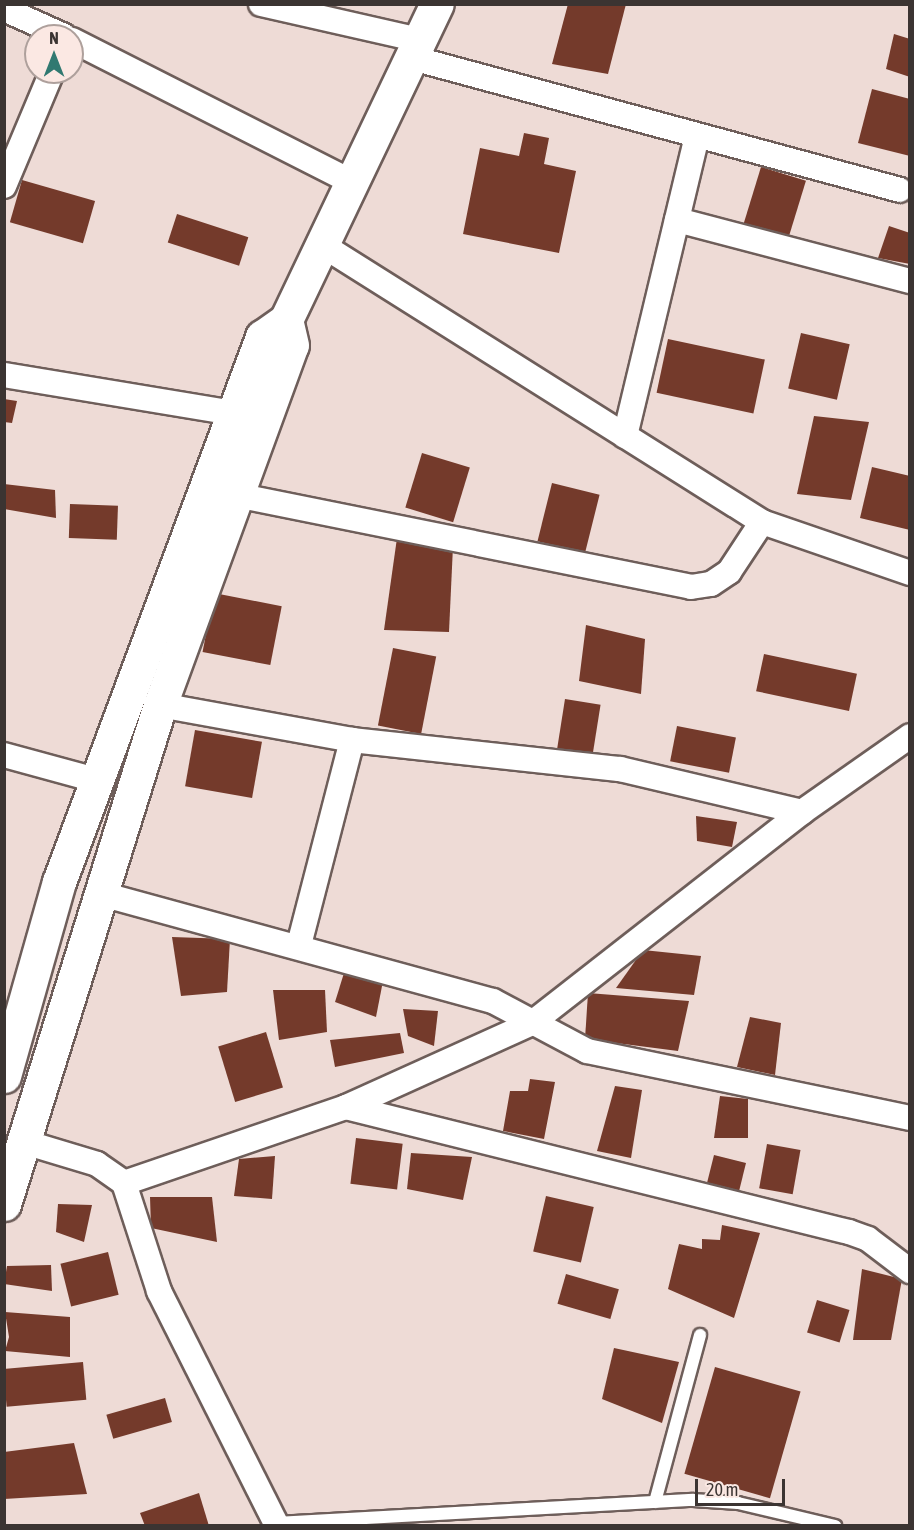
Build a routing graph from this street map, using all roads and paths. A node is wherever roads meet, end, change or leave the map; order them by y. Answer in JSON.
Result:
{"nodes":[{"id":1,"x":261,"y":4,"type":"edge"},
{"id":2,"x":437,"y":4,"type":"edge"},
{"id":3,"x":4,"y":9,"type":"edge"},
{"id":4,"x":37,"y":24,"type":"edge"},
{"id":5,"x":84,"y":46,"type":"edge"},
{"id":6,"x":420,"y":50,"type":"junction"},
{"id":7,"x":47,"y":84,"type":"edge"},
{"id":8,"x":697,"y":135,"type":"junction"},
{"id":9,"x":354,"y":183,"type":"junction"},
{"id":10,"x":4,"y":186,"type":"edge"},
{"id":11,"x":900,"y":190,"type":"dead end"},
{"id":12,"x":677,"y":220,"type":"junction"},
{"id":13,"x":319,"y":243,"type":"junction"},
{"id":14,"x":909,"y":281,"type":"edge"},
{"id":15,"x":286,"y":320,"type":"junction"},
{"id":16,"x":4,"y":375,"type":"edge"},
{"id":17,"x":233,"y":413,"type":"junction"},
{"id":18,"x":625,"y":436,"type":"junction"},
{"id":19,"x":236,"y":495,"type":"junction"},
{"id":20,"x":762,"y":522,"type":"junction"},
{"id":21,"x":909,"y":573,"type":"edge"},
{"id":22,"x":160,"y":705,"type":"junction"},
{"id":23,"x":909,"y":736,"type":"edge"},
{"id":24,"x":352,"y":740,"type":"junction"},
{"id":25,"x":4,"y":756,"type":"edge"},
{"id":26,"x":96,"y":780,"type":"junction"},
{"id":27,"x":802,"y":812,"type":"junction"},
{"id":28,"x":98,"y":893,"type":"junction"},
{"id":29,"x":299,"y":945,"type":"junction"},
{"id":30,"x":532,"y":1023,"type":"junction"},
{"id":31,"x":4,"y":1076,"type":"edge"},
{"id":32,"x":346,"y":1107,"type":"junction"},
{"id":33,"x":909,"y":1118,"type":"edge"},
{"id":34,"x":21,"y":1141,"type":"junction"},
{"id":35,"x":124,"y":1183,"type":"junction"},
{"id":36,"x":4,"y":1204,"type":"edge"},
{"id":37,"x":909,"y":1271,"type":"edge"},
{"id":38,"x":700,"y":1335,"type":"dead end"},
{"id":39,"x":655,"y":1502,"type":"junction"},
{"id":40,"x":276,"y":1524,"type":"edge"},
{"id":41,"x":835,"y":1526,"type":"edge"}],
"edges":[{"from":1,"to":6,"type":"street"},
{"from":2,"to":6,"type":"main road"},
{"from":3,"to":4,"type":"street"},
{"from":5,"to":9,"type":"street"},
{"from":6,"to":8,"type":"street"},
{"from":6,"to":9,"type":"main road"},
{"from":7,"to":10,"type":"street"},
{"from":8,"to":11,"type":"street"},
{"from":8,"to":12,"type":"street"},
{"from":9,"to":13,"type":"main road"},
{"from":12,"to":14,"type":"street"},
{"from":12,"to":18,"type":"street"},
{"from":13,"to":15,"type":"main road"},
{"from":13,"to":18,"type":"street"},
{"from":15,"to":17,"type":"main road"},
{"from":15,"to":19,"type":"main road"},
{"from":16,"to":17,"type":"street"},
{"from":17,"to":26,"type":"main road"},
{"from":18,"to":20,"type":"street"},
{"from":19,"to":20,"type":"street"},
{"from":19,"to":22,"type":"main road"},
{"from":20,"to":21,"type":"street"},
{"from":22,"to":24,"type":"street"},
{"from":22,"to":28,"type":"main road"},
{"from":23,"to":27,"type":"street"},
{"from":24,"to":27,"type":"street"},
{"from":24,"to":29,"type":"street"},
{"from":25,"to":26,"type":"street"},
{"from":26,"to":31,"type":"main road"},
{"from":27,"to":30,"type":"street"},
{"from":28,"to":29,"type":"street"},
{"from":28,"to":34,"type":"main road"},
{"from":29,"to":30,"type":"street"},
{"from":30,"to":32,"type":"street"},
{"from":30,"to":33,"type":"street"},
{"from":32,"to":35,"type":"street"},
{"from":32,"to":37,"type":"street"},
{"from":34,"to":35,"type":"street"},
{"from":34,"to":36,"type":"main road"},
{"from":35,"to":40,"type":"street"},
{"from":38,"to":39,"type":"lane"},
{"from":39,"to":40,"type":"lane"},
{"from":39,"to":41,"type":"lane"}]}
